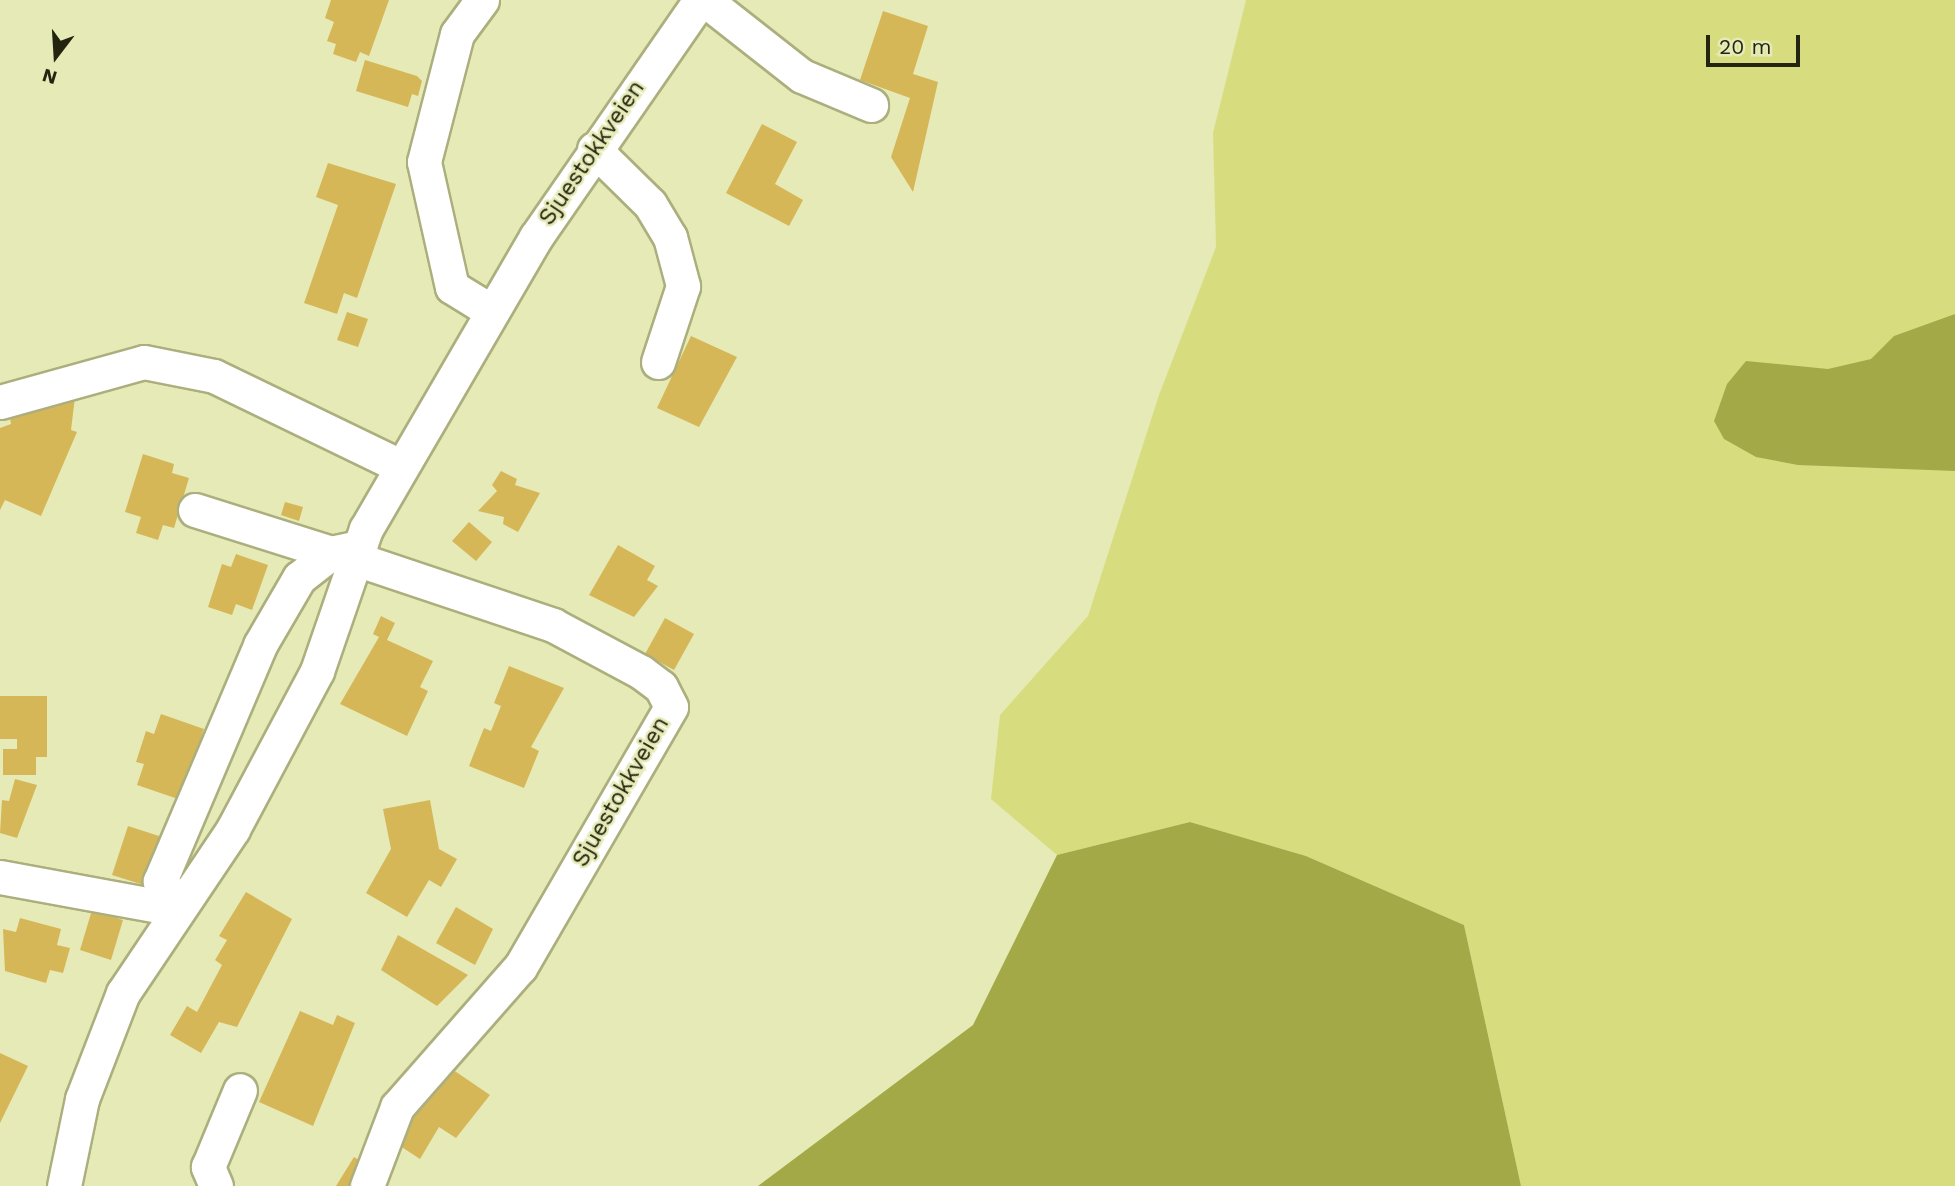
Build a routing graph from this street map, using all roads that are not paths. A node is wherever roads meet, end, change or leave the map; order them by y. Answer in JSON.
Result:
{"nodes":[{"id":1,"x":482,"y":0,"type":"edge"},
{"id":2,"x":702,"y":0,"type":"edge"},
{"id":3,"x":871,"y":105,"type":"dead end"},
{"id":4,"x":594,"y":149,"type":"junction"},
{"id":5,"x":491,"y":311,"type":"junction"},
{"id":6,"x":658,"y":362,"type":"dead end"},
{"id":7,"x":0,"y":402,"type":"edge"},
{"id":8,"x":400,"y":466,"type":"junction"},
{"id":9,"x":195,"y":510,"type":"dead end"},
{"id":10,"x":349,"y":553,"type":"junction"},
{"id":11,"x":0,"y":877,"type":"edge"},
{"id":12,"x":177,"y":907,"type":"junction"},
{"id":13,"x":240,"y":1090,"type":"dead end"},
{"id":14,"x":64,"y":1186,"type":"edge"},
{"id":15,"x":216,"y":1186,"type":"edge"},
{"id":16,"x":367,"y":1186,"type":"edge"}],
"edges":[{"from":1,"to":5,"type":"street"},
{"from":2,"to":3,"type":"street"},
{"from":2,"to":4,"type":"street","name":"Sjuestokkveien"},
{"from":4,"to":5,"type":"street","name":"Sjuestokkveien"},
{"from":4,"to":6,"type":"street"},
{"from":5,"to":8,"type":"street","name":"Sjuestokkveien"},
{"from":7,"to":8,"type":"street"},
{"from":8,"to":10,"type":"street","name":"Sjuestokkveien"},
{"from":9,"to":10,"type":"street"},
{"from":10,"to":12,"type":"street","name":"Sjuestokkveien"},
{"from":10,"to":12,"type":"street","name":"Sjuestokkveien"},
{"from":10,"to":16,"type":"street","name":"Sjuestokkveien"},
{"from":11,"to":12,"type":"street"},
{"from":12,"to":14,"type":"street","name":"Sjuestokkveien"},
{"from":13,"to":15,"type":"street"}]}
